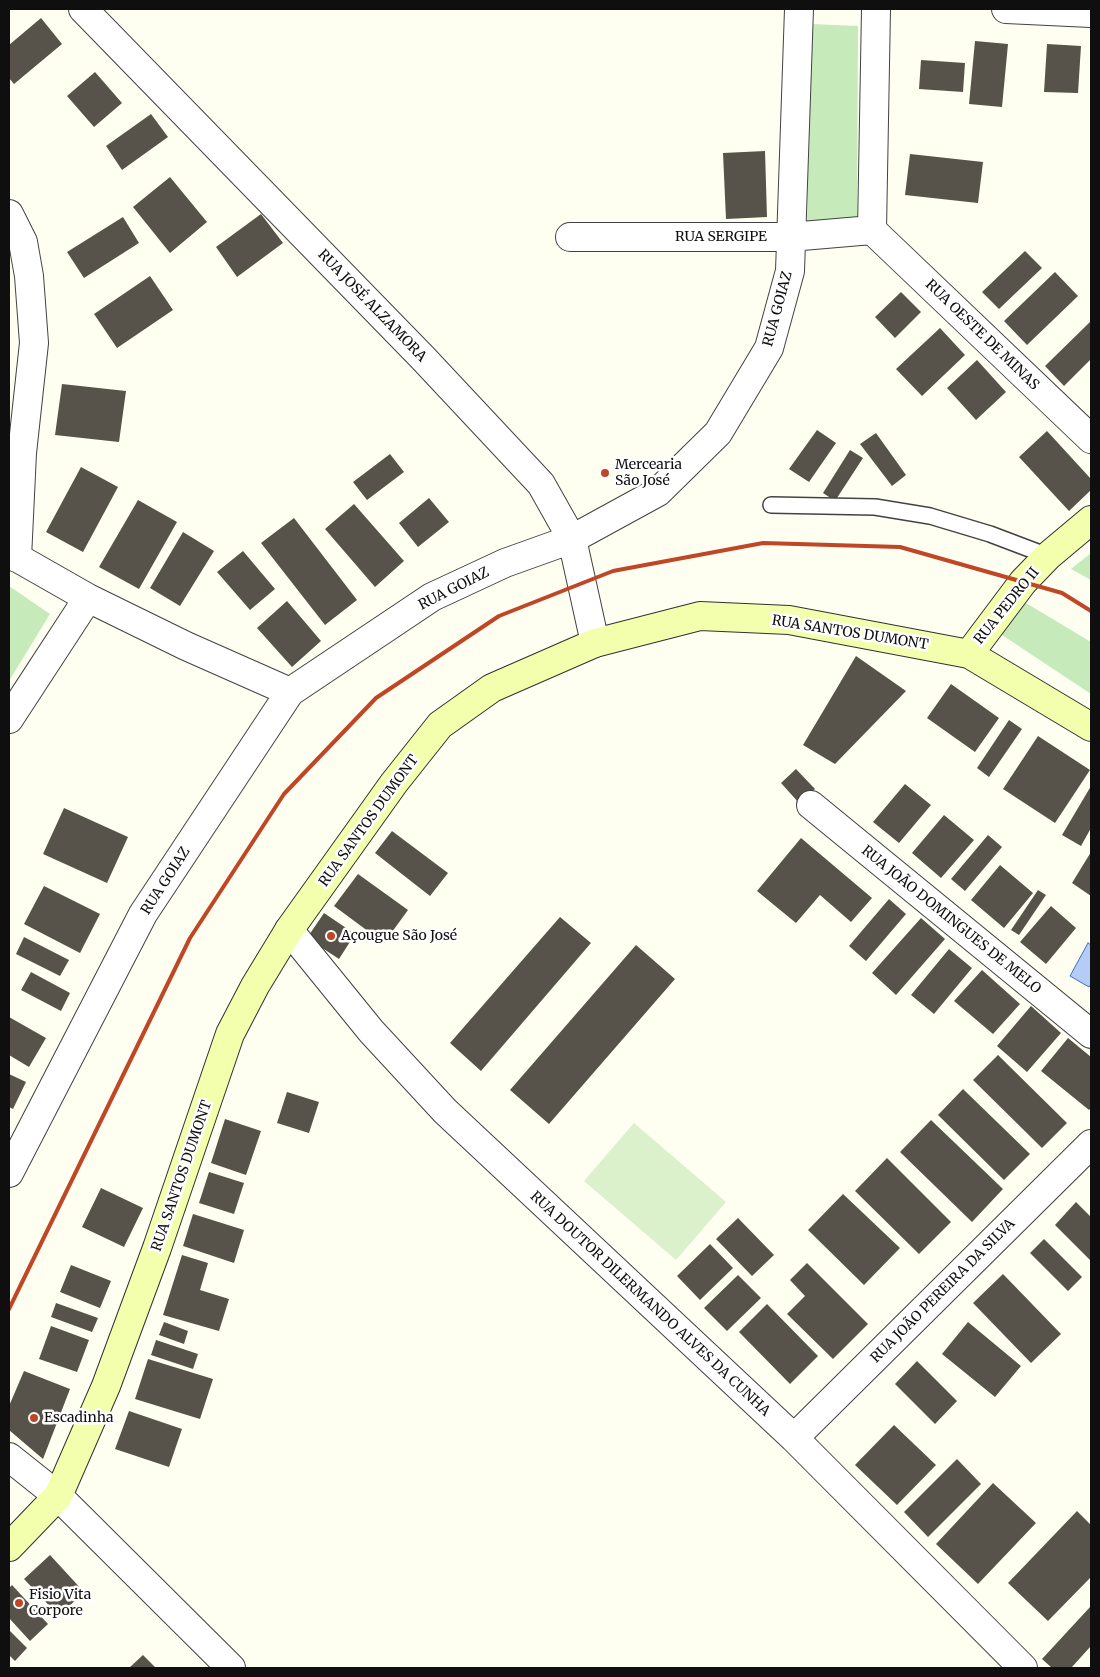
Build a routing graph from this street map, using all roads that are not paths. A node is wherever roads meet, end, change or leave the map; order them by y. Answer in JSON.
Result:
{"nodes":[{"id":1,"x":83,"y":9,"type":"edge"},
{"id":2,"x":800,"y":9,"type":"edge"},
{"id":3,"x":876,"y":9,"type":"edge"},
{"id":4,"x":1006,"y":9,"type":"edge"},
{"id":5,"x":1091,"y":13,"type":"edge"},
{"id":6,"x":9,"y":214,"type":"edge"},
{"id":7,"x":872,"y":230,"type":"junction"},
{"id":8,"x":570,"y":237,"type":"dead end"},
{"id":9,"x":790,"y":238,"type":"junction"},
{"id":10,"x":1091,"y":439,"type":"edge"},
{"id":11,"x":15,"y":456,"type":"edge"},
{"id":12,"x":771,"y":505,"type":"dead end"},
{"id":13,"x":1091,"y":520,"type":"edge"},
{"id":14,"x":572,"y":539,"type":"junction"},
{"id":15,"x":13,"y":555,"type":"edge"},
{"id":16,"x":1048,"y":556,"type":"junction"},
{"id":17,"x":88,"y":598,"type":"junction"},
{"id":18,"x":595,"y":643,"type":"junction"},
{"id":19,"x":969,"y":654,"type":"junction"},
{"id":20,"x":290,"y":692,"type":"junction"},
{"id":21,"x":9,"y":719,"type":"edge"},
{"id":22,"x":1091,"y":727,"type":"edge"},
{"id":23,"x":811,"y":806,"type":"dead end"},
{"id":24,"x":290,"y":930,"type":"junction"},
{"id":25,"x":1091,"y":1034,"type":"edge"},
{"id":26,"x":1091,"y":1144,"type":"edge"},
{"id":27,"x":9,"y":1172,"type":"edge"},
{"id":28,"x":794,"y":1438,"type":"junction"},
{"id":29,"x":9,"y":1457,"type":"edge"},
{"id":30,"x":58,"y":1496,"type":"junction"},
{"id":31,"x":9,"y":1547,"type":"edge"},
{"id":32,"x":231,"y":1668,"type":"edge"},
{"id":33,"x":1023,"y":1668,"type":"edge"}],
"edges":[{"from":1,"to":14,"type":"street","name":"RUA JOSÉ ALZAMORA"},
{"from":2,"to":9,"type":"street","name":"RUA GOIAZ"},
{"from":3,"to":7,"type":"street"},
{"from":4,"to":5,"type":"street"},
{"from":6,"to":11,"type":"street"},
{"from":7,"to":9,"type":"street","name":"RUA SERGIPE"},
{"from":7,"to":10,"type":"street","name":"RUA OESTE DE MINAS"},
{"from":8,"to":9,"type":"street","name":"RUA SERGIPE"},
{"from":9,"to":14,"type":"street","name":"RUA GOIAZ"},
{"from":11,"to":15,"type":"street"},
{"from":12,"to":16,"type":"lane"},
{"from":13,"to":16,"type":"main road","name":"RUA PEDRO II"},
{"from":14,"to":18,"type":"street","name":"RUA JOSÉ ALZAMORA"},
{"from":14,"to":20,"type":"street","name":"RUA GOIAZ"},
{"from":15,"to":17,"type":"street"},
{"from":16,"to":19,"type":"main road","name":"RUA PEDRO II"},
{"from":17,"to":20,"type":"street"},
{"from":17,"to":21,"type":"street"},
{"from":18,"to":19,"type":"main road","name":"RUA SANTOS DUMONT"},
{"from":18,"to":24,"type":"main road","name":"RUA SANTOS DUMONT"},
{"from":19,"to":22,"type":"main road","name":"RUA SANTOS DUMONT"},
{"from":20,"to":27,"type":"street","name":"RUA GOIAZ"},
{"from":23,"to":25,"type":"street","name":"RUA JOÃO DOMINGUES DE MELO"},
{"from":24,"to":28,"type":"street","name":"RUA DOUTOR DILERMANDO ALVES DA CUNHA"},
{"from":24,"to":30,"type":"main road","name":"RUA SANTOS DUMONT"},
{"from":26,"to":28,"type":"street","name":"RUA JOÃO PEREIRA DA SILVA"},
{"from":28,"to":33,"type":"street","name":"RUA DOUTOR DILERMANDO ALVES DA CUNHA"},
{"from":29,"to":30,"type":"street"},
{"from":30,"to":31,"type":"main road","name":"RUA SANTOS DUMONT"},
{"from":30,"to":32,"type":"street"}]}
